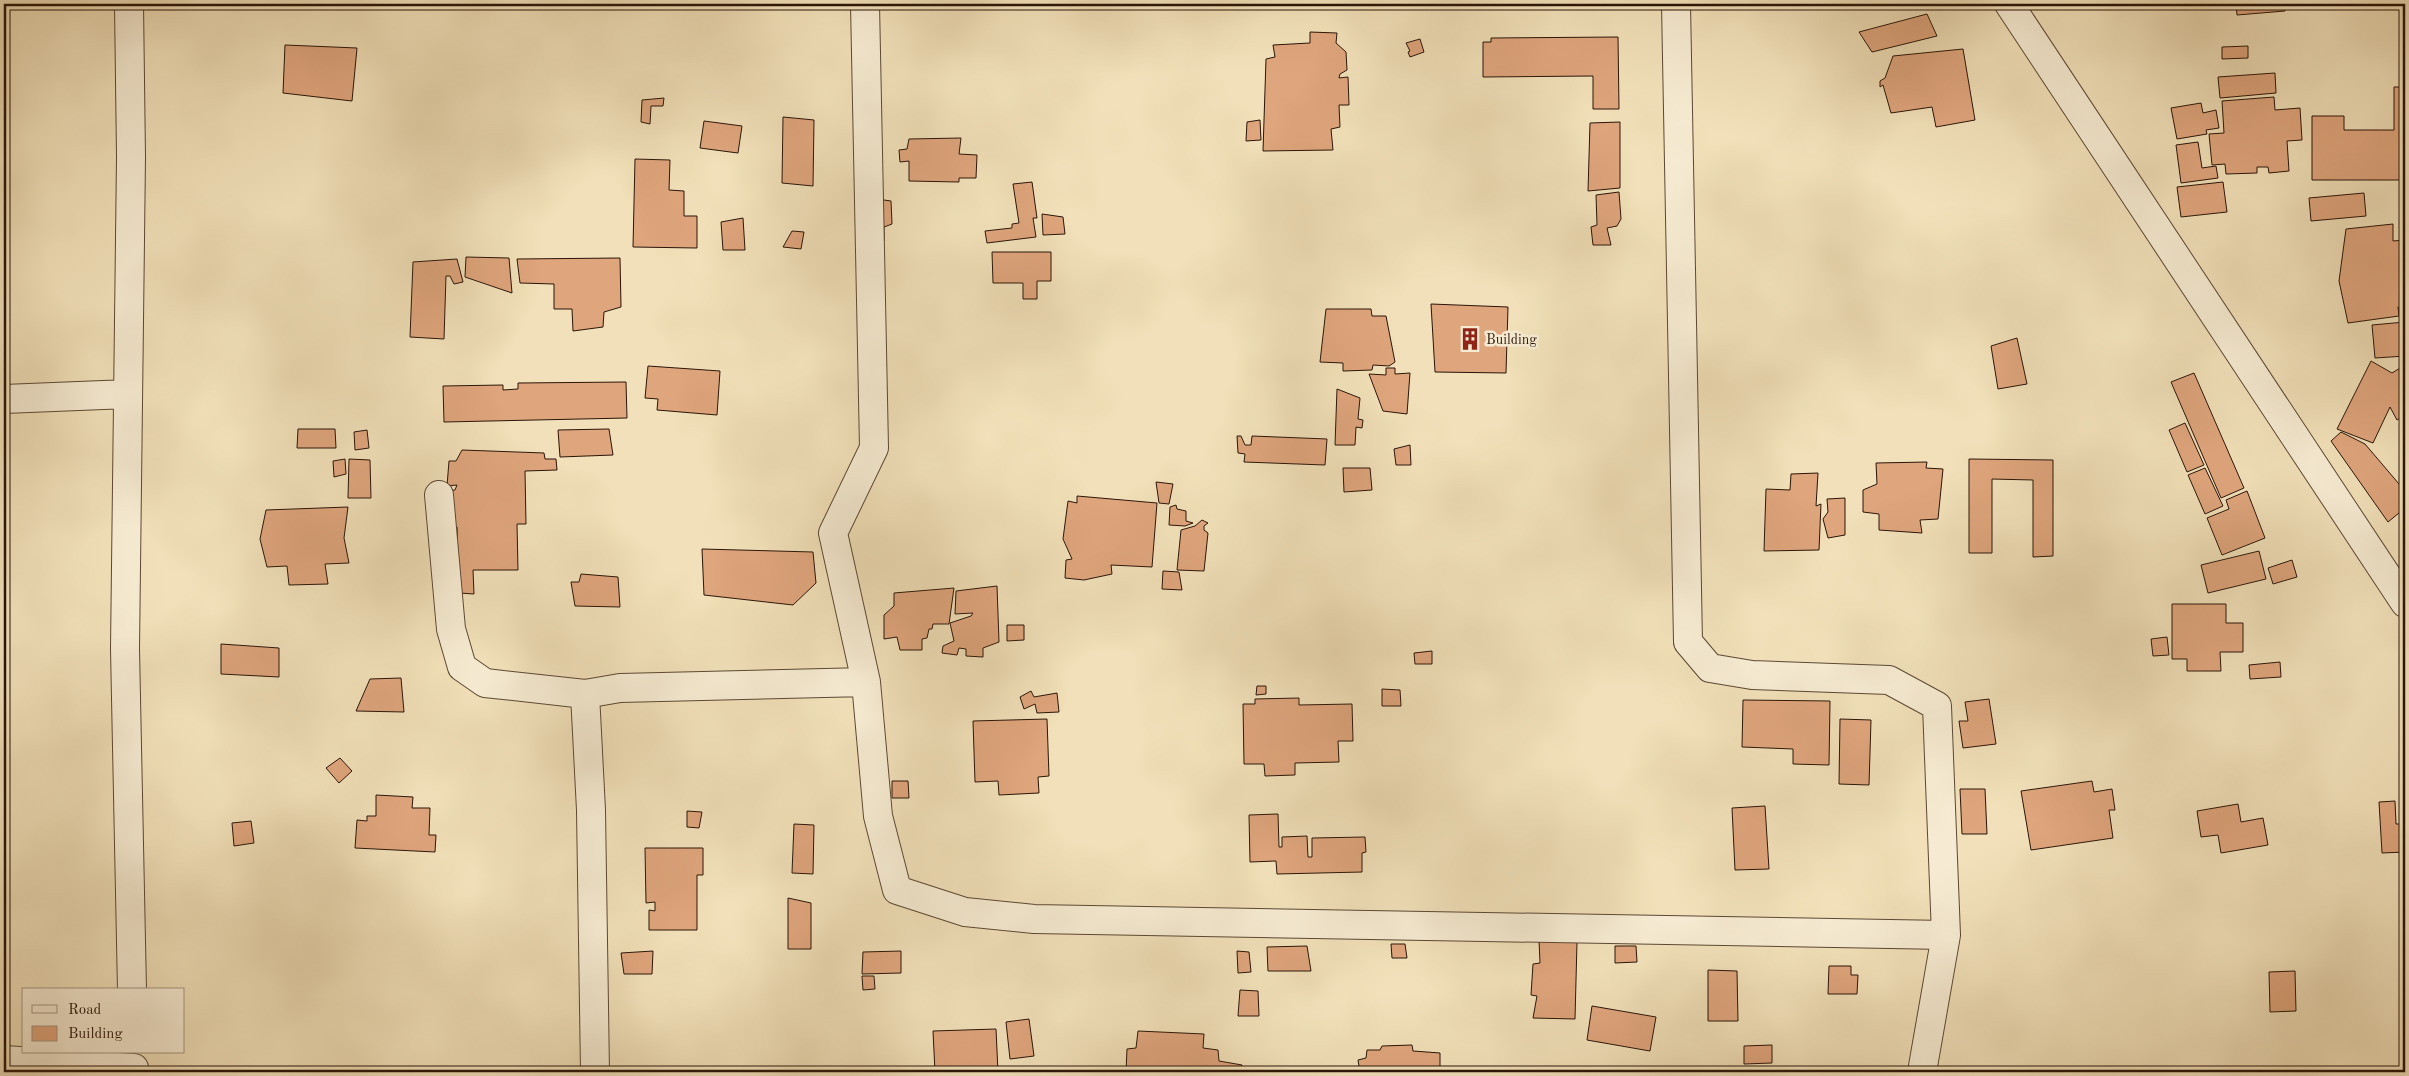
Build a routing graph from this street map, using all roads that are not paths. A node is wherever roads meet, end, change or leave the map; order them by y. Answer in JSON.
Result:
{"nodes":[{"id":1,"x":128,"y":4,"type":"edge"},
{"id":2,"x":865,"y":4,"type":"edge"},
{"id":3,"x":1676,"y":4,"type":"edge"},
{"id":4,"x":2009,"y":4,"type":"edge"},
{"id":5,"x":128,"y":394,"type":"junction"},
{"id":6,"x":4,"y":399,"type":"edge"},
{"id":7,"x":439,"y":495,"type":"dead end"},
{"id":8,"x":2405,"y":604,"type":"edge"},
{"id":9,"x":866,"y":682,"type":"junction"},
{"id":10,"x":585,"y":694,"type":"junction"},
{"id":11,"x":1946,"y":935,"type":"junction"},
{"id":12,"x":132,"y":988,"type":"edge"},
{"id":13,"x":4,"y":1060,"type":"edge"},
{"id":14,"x":134,"y":1064,"type":"edge"},
{"id":15,"x":595,"y":1072,"type":"edge"},
{"id":16,"x":1922,"y":1072,"type":"edge"}],
"edges":[{"from":1,"to":5,"type":"street"},
{"from":2,"to":9,"type":"street"},
{"from":3,"to":11,"type":"street"},
{"from":4,"to":8,"type":"street"},
{"from":5,"to":6,"type":"street"},
{"from":5,"to":12,"type":"street"},
{"from":7,"to":10,"type":"street"},
{"from":9,"to":10,"type":"street"},
{"from":9,"to":11,"type":"street"},
{"from":10,"to":15,"type":"street"},
{"from":11,"to":16,"type":"street"},
{"from":13,"to":14,"type":"street"}]}
